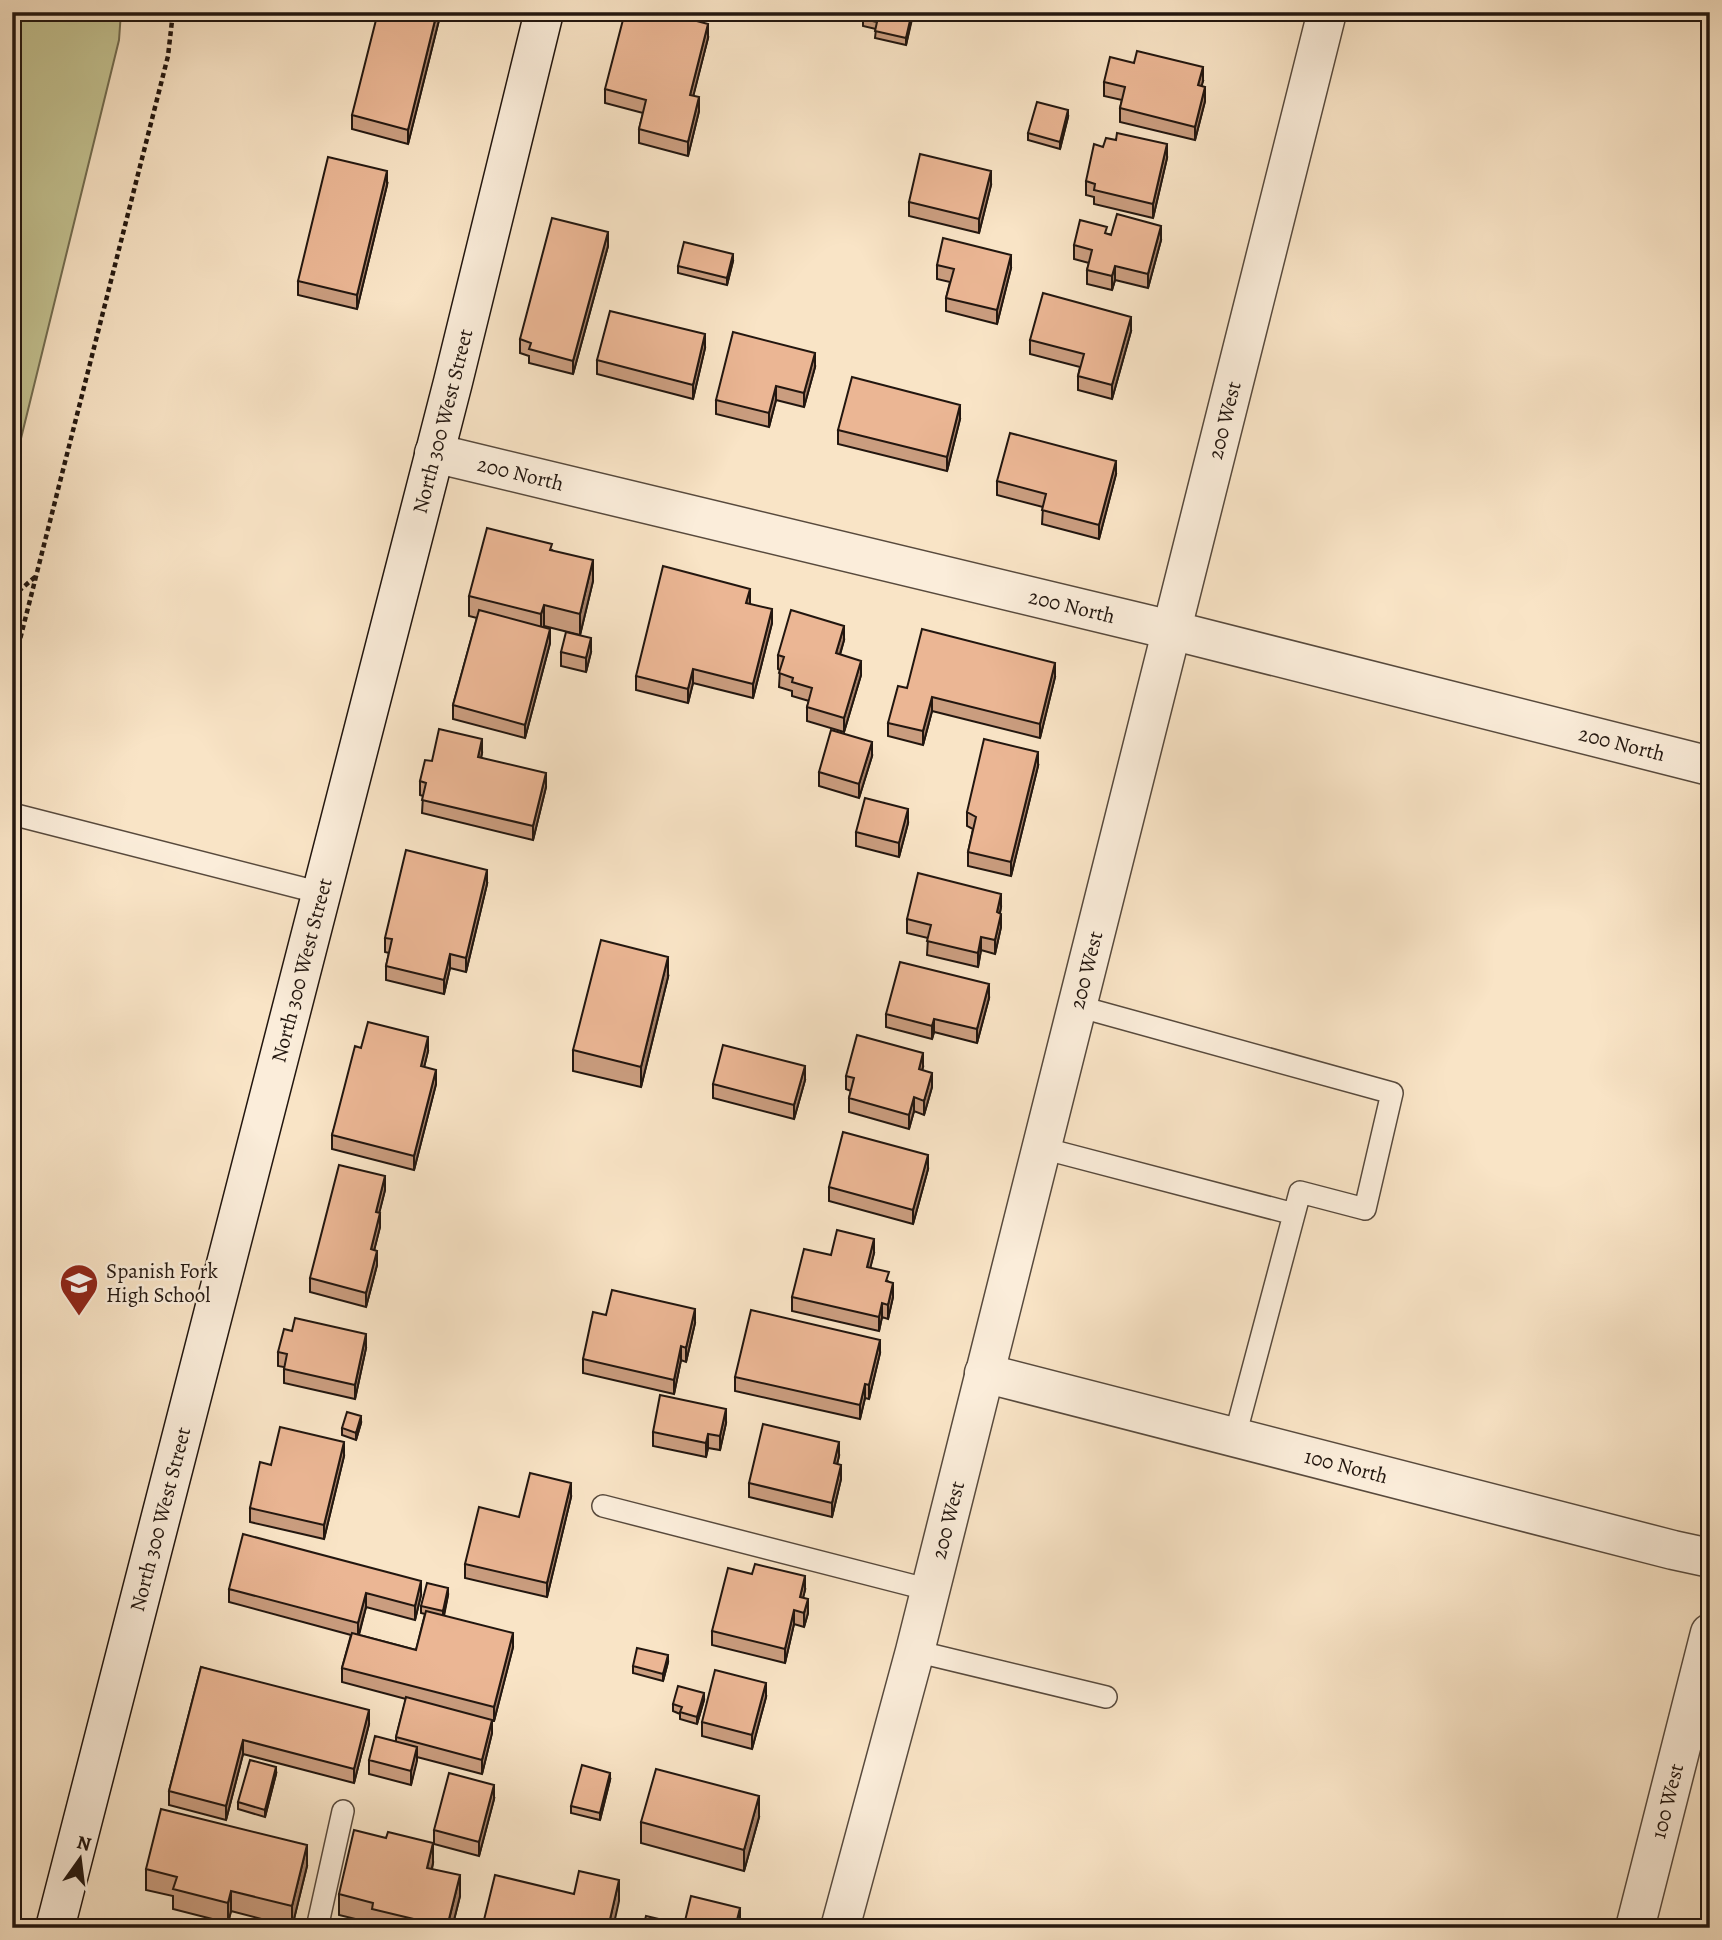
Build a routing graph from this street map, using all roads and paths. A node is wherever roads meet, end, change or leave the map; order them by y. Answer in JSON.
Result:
{"nodes":[{"id":1,"x":173,"y":12,"type":"edge"},
{"id":2,"x":544,"y":12,"type":"edge"},
{"id":3,"x":1327,"y":12,"type":"edge"},
{"id":4,"x":435,"y":453,"type":"junction"},
{"id":5,"x":36,"y":577,"type":"junction"},
{"id":6,"x":12,"y":597,"type":"edge"},
{"id":7,"x":1171,"y":631,"type":"junction"},
{"id":8,"x":12,"y":671,"type":"edge"},
{"id":9,"x":1710,"y":766,"type":"edge"},
{"id":10,"x":12,"y":814,"type":"edge"},
{"id":11,"x":321,"y":893,"type":"junction"},
{"id":12,"x":1077,"y":1006,"type":"junction"},
{"id":13,"x":1042,"y":1147,"type":"junction"},
{"id":14,"x":1294,"y":1214,"type":"junction"},
{"id":15,"x":984,"y":1373,"type":"junction"},
{"id":16,"x":1235,"y":1436,"type":"junction"},
{"id":17,"x":603,"y":1506,"type":"dead end"},
{"id":18,"x":1710,"y":1558,"type":"edge"},
{"id":19,"x":930,"y":1590,"type":"junction"},
{"id":20,"x":1710,"y":1633,"type":"edge"},
{"id":21,"x":915,"y":1651,"type":"junction"},
{"id":22,"x":1106,"y":1697,"type":"dead end"},
{"id":23,"x":344,"y":1811,"type":"dead end"},
{"id":24,"x":55,"y":1928,"type":"edge"},
{"id":25,"x":317,"y":1928,"type":"edge"},
{"id":26,"x":840,"y":1928,"type":"edge"},
{"id":27,"x":1635,"y":1928,"type":"edge"}],
"edges":[{"from":1,"to":5,"type":"path"},
{"from":2,"to":4,"type":"street","name":"North 300 West Street"},
{"from":3,"to":7,"type":"street","name":"200 West"},
{"from":4,"to":7,"type":"street","name":"200 North"},
{"from":4,"to":11,"type":"street","name":"North 300 West Street"},
{"from":5,"to":6,"type":"path"},
{"from":5,"to":8,"type":"path"},
{"from":7,"to":9,"type":"street","name":"200 North"},
{"from":7,"to":12,"type":"street","name":"200 West"},
{"from":10,"to":11,"type":"lane"},
{"from":11,"to":24,"type":"street","name":"North 300 West Street"},
{"from":12,"to":13,"type":"street","name":"200 West"},
{"from":12,"to":14,"type":"lane"},
{"from":13,"to":14,"type":"lane"},
{"from":13,"to":15,"type":"street","name":"200 West"},
{"from":14,"to":16,"type":"lane"},
{"from":15,"to":16,"type":"street","name":"100 North"},
{"from":15,"to":19,"type":"street","name":"200 West"},
{"from":16,"to":18,"type":"street","name":"100 North"},
{"from":17,"to":19,"type":"lane"},
{"from":19,"to":21,"type":"street","name":"200 West"},
{"from":20,"to":27,"type":"street","name":"100 West"},
{"from":21,"to":22,"type":"lane"},
{"from":21,"to":26,"type":"street","name":"200 West"},
{"from":23,"to":25,"type":"lane"}]}
